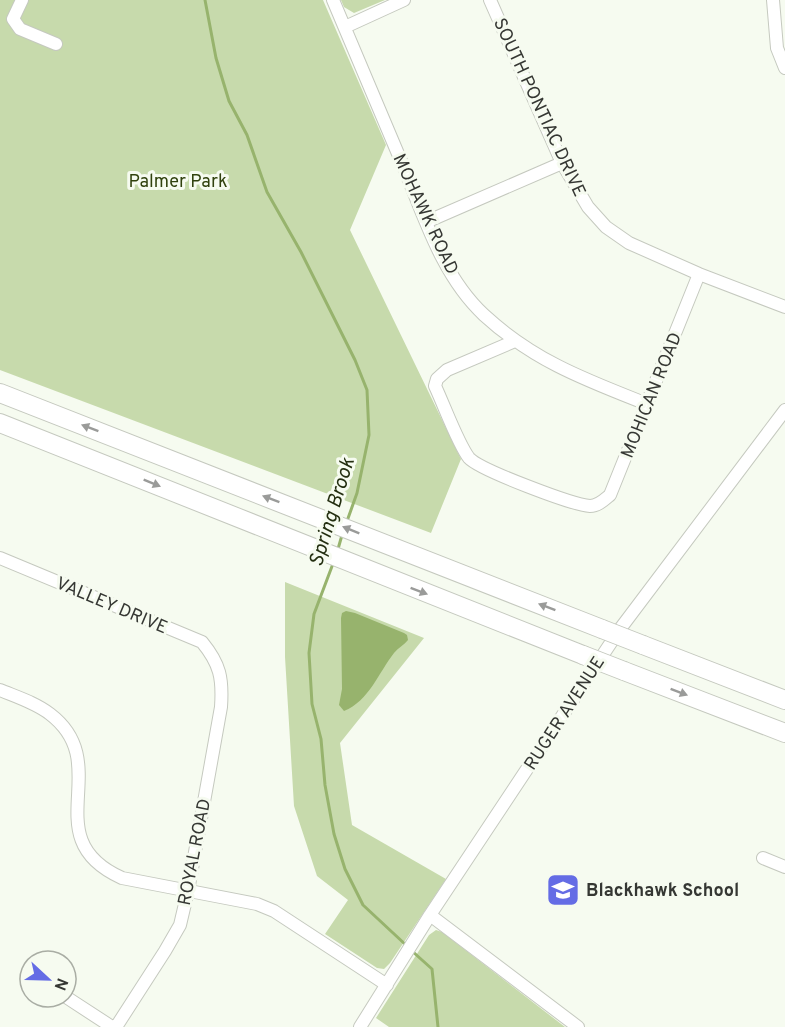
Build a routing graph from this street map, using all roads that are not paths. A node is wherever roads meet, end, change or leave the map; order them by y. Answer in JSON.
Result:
{"nodes":[{"id":1,"x":22,"y":0,"type":"edge"},
{"id":2,"x":333,"y":0,"type":"edge"},
{"id":3,"x":404,"y":0,"type":"edge"},
{"id":4,"x":490,"y":0,"type":"edge"},
{"id":5,"x":773,"y":0,"type":"edge"},
{"id":6,"x":345,"y":27,"type":"junction"},
{"id":7,"x":56,"y":44,"type":"dead end"},
{"id":8,"x":785,"y":68,"type":"edge"},
{"id":9,"x":562,"y":163,"type":"junction"},
{"id":10,"x":426,"y":222,"type":"junction"},
{"id":11,"x":699,"y":274,"type":"junction"},
{"id":12,"x":785,"y":307,"type":"edge"},
{"id":13,"x":515,"y":341,"type":"junction"},
{"id":14,"x":0,"y":393,"type":"edge"},
{"id":15,"x":647,"y":405,"type":"junction"},
{"id":16,"x":785,"y":410,"type":"edge"},
{"id":17,"x":0,"y":423,"type":"edge"},
{"id":18,"x":0,"y":558,"type":"edge"},
{"id":19,"x":216,"y":661,"type":"joint"},
{"id":20,"x":0,"y":690,"type":"edge"},
{"id":21,"x":785,"y":700,"type":"edge"},
{"id":22,"x":785,"y":733,"type":"edge"},
{"id":23,"x":764,"y":858,"type":"dead end"},
{"id":24,"x":785,"y":867,"type":"edge"},
{"id":25,"x":188,"y":891,"type":"junction"},
{"id":26,"x":430,"y":915,"type":"junction"},
{"id":27,"x":387,"y":985,"type":"junction"},
{"id":28,"x":78,"y":1004,"type":"edge"},
{"id":29,"x":114,"y":1027,"type":"edge"},
{"id":30,"x":360,"y":1027,"type":"edge"},
{"id":31,"x":578,"y":1027,"type":"edge"}],
"edges":[{"from":1,"to":7,"type":"street"},
{"from":2,"to":6,"type":"street","name":"MOHAWK ROAD"},
{"from":3,"to":6,"type":"street"},
{"from":4,"to":9,"type":"street","name":"SOUTH PONTIAC DRIVE"},
{"from":5,"to":8,"type":"street"},
{"from":6,"to":10,"type":"street","name":"MOHAWK ROAD"},
{"from":9,"to":10,"type":"street"},
{"from":9,"to":11,"type":"street","name":"SOUTH PONTIAC DRIVE"},
{"from":10,"to":13,"type":"street","name":"MOHAWK ROAD"},
{"from":11,"to":12,"type":"street","name":"SOUTH PONTIAC DRIVE"},
{"from":11,"to":15,"type":"street","name":"MOHICAN ROAD"},
{"from":13,"to":15,"type":"street","name":"MOHAWK ROAD"},
{"from":13,"to":15,"type":"street","name":"MOHICAN ROAD"},
{"from":21,"to":14,"type":"highway","one_way":true,"bridge":true},
{"from":16,"to":26,"type":"street","name":"RUGER AVENUE"},
{"from":17,"to":22,"type":"highway","one_way":true,"bridge":true},
{"from":18,"to":19,"type":"street","name":"VALLEY DRIVE"},
{"from":19,"to":25,"type":"street","name":"ROYAL ROAD"},
{"from":20,"to":25,"type":"street"},
{"from":23,"to":24,"type":"street"},
{"from":25,"to":27,"type":"street"},
{"from":25,"to":29,"type":"street","name":"ROYAL ROAD"},
{"from":26,"to":27,"type":"street","name":"RUGER AVENUE"},
{"from":26,"to":31,"type":"street"},
{"from":27,"to":30,"type":"street","name":"RUGER AVENUE"},
{"from":28,"to":29,"type":"street"}]}
